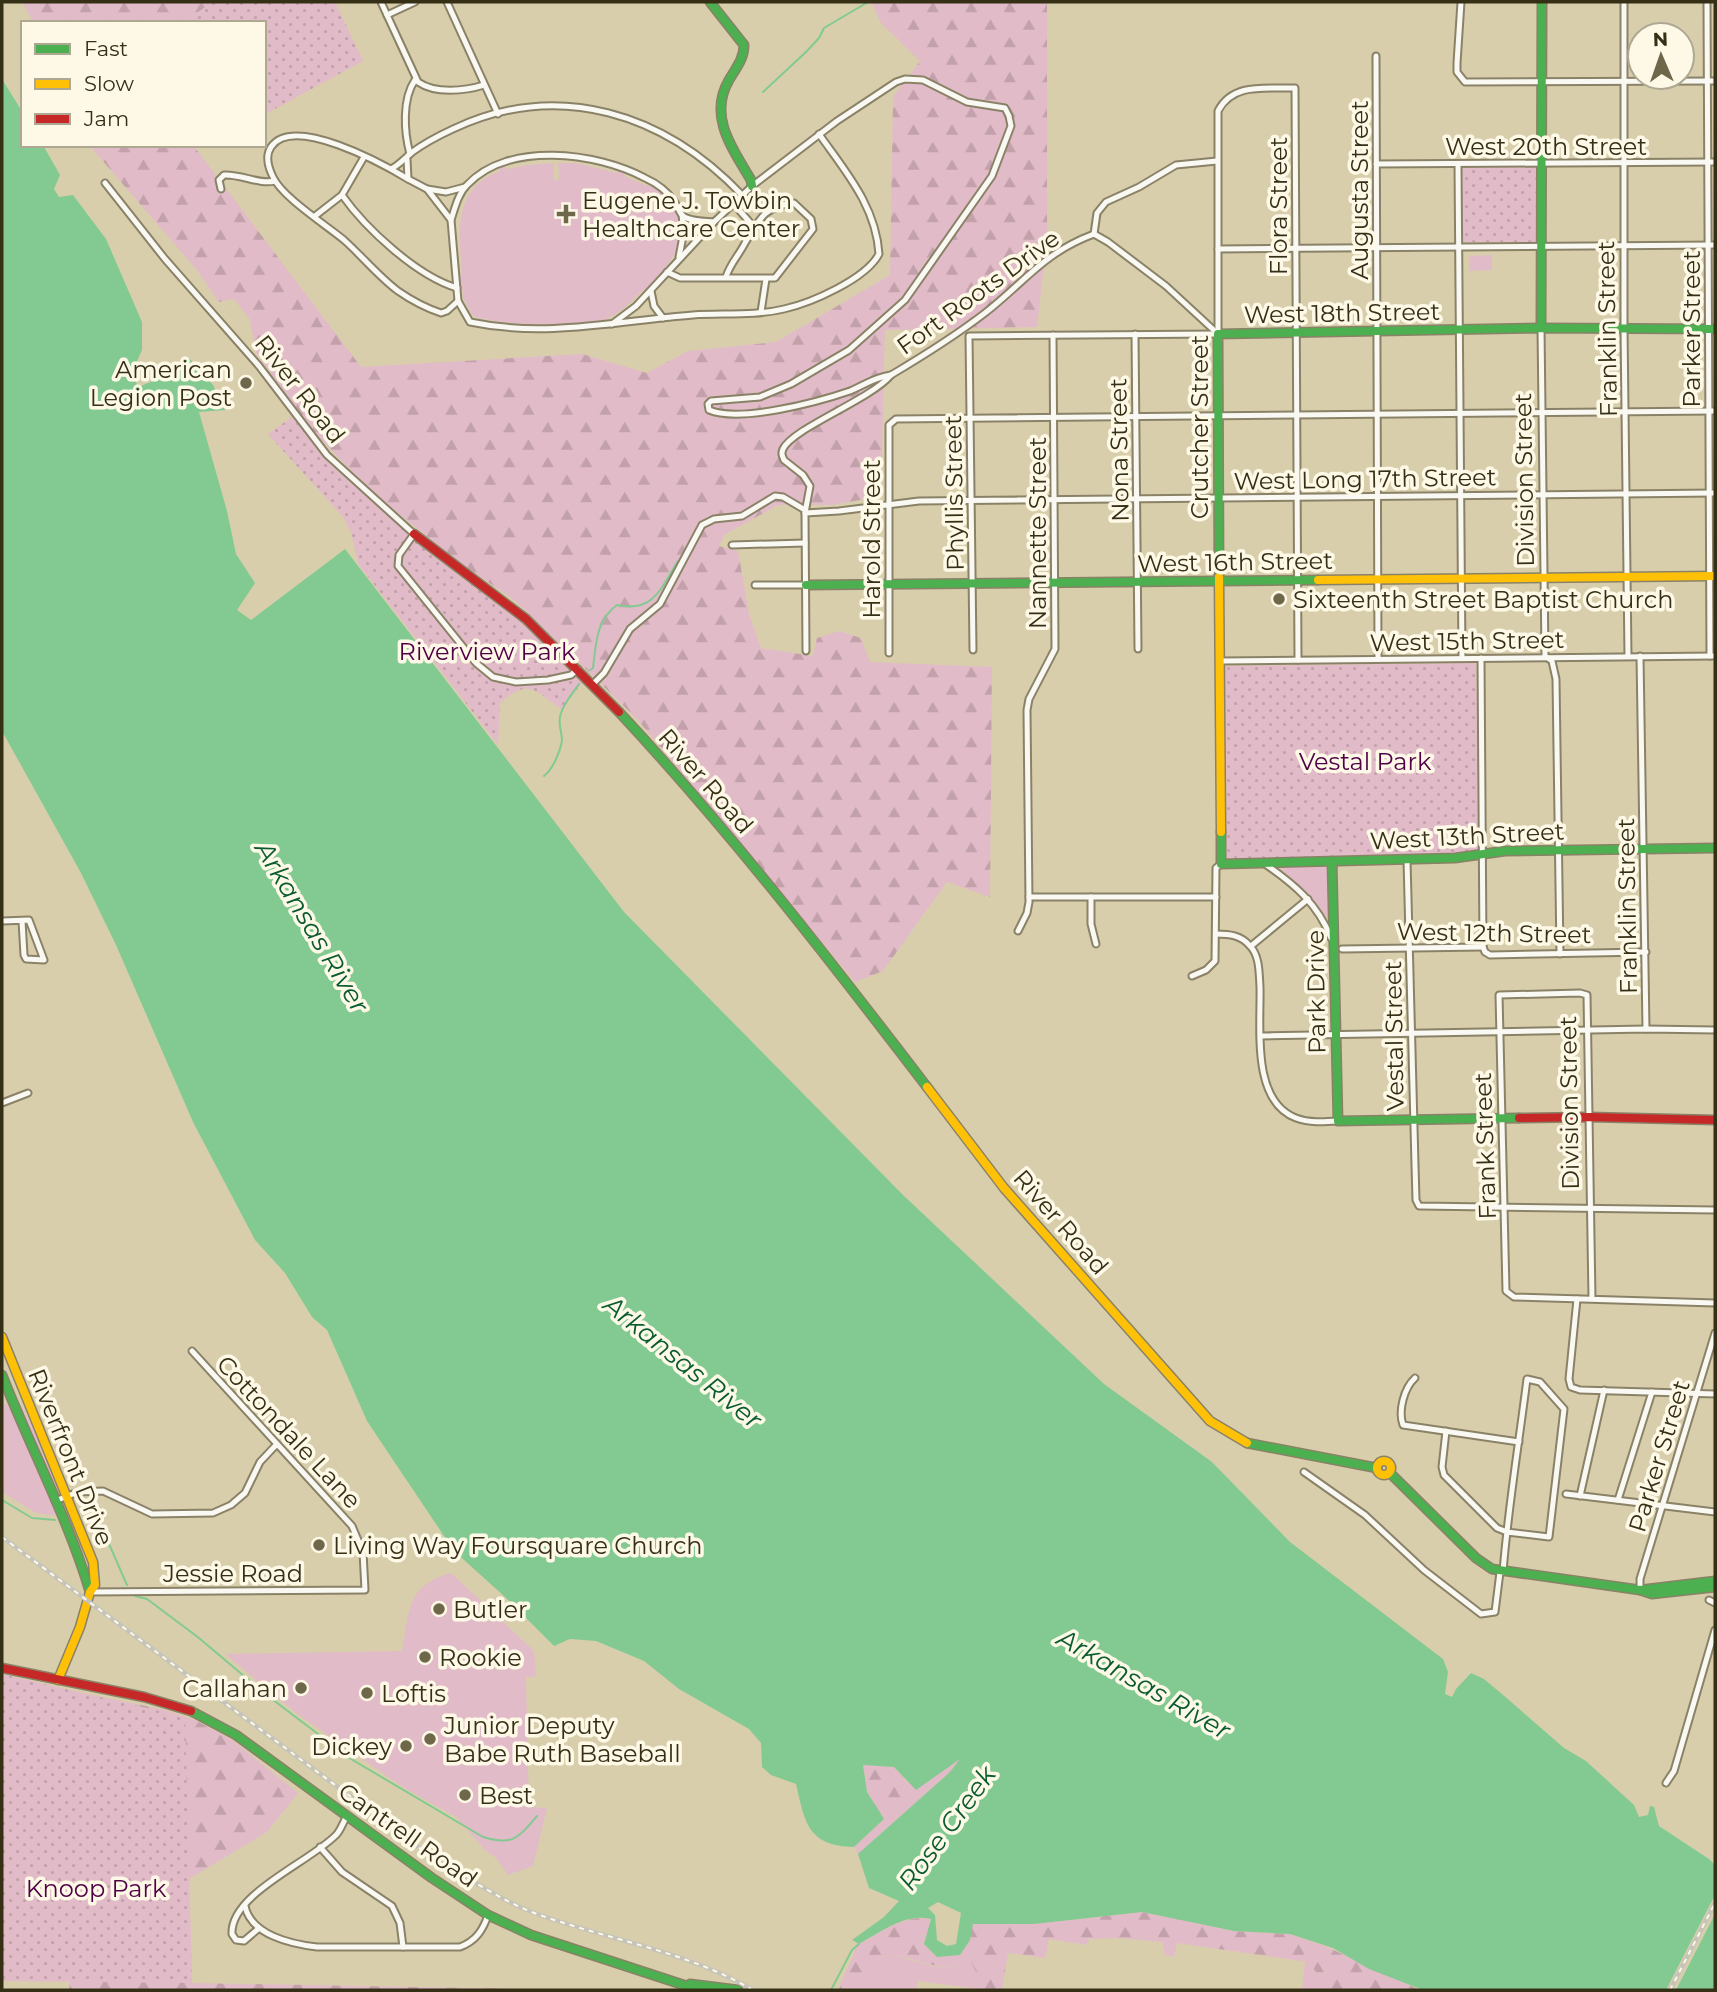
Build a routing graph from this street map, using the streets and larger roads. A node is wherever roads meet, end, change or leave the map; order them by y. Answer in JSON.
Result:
{"nodes":[{"id":1,"x":381,"y":2,"type":"edge"},
{"id":2,"x":415,"y":2,"type":"edge"},
{"id":3,"x":447,"y":2,"type":"edge"},
{"id":4,"x":710,"y":2,"type":"edge"},
{"id":5,"x":1461,"y":2,"type":"edge"},
{"id":6,"x":1542,"y":2,"type":"edge"},
{"id":7,"x":1624,"y":2,"type":"edge"},
{"id":8,"x":1707,"y":2,"type":"edge"},
{"id":9,"x":387,"y":15,"type":"junction"},
{"id":10,"x":1376,"y":56,"type":"dead end"},
{"id":11,"x":415,"y":80,"type":"junction"},
{"id":12,"x":1708,"y":80,"type":"junction"},
{"id":13,"x":1715,"y":80,"type":"edge"},
{"id":14,"x":1541,"y":82,"type":"junction"},
{"id":15,"x":1624,"y":82,"type":"junction"},
{"id":16,"x":484,"y":85,"type":"junction"},
{"id":17,"x":498,"y":114,"type":"junction"},
{"id":18,"x":1217,"y":114,"type":"joint"},
{"id":19,"x":819,"y":134,"type":"junction"},
{"id":20,"x":364,"y":157,"type":"junction"},
{"id":21,"x":408,"y":157,"type":"junction"},
{"id":22,"x":1217,"y":161,"type":"junction"},
{"id":23,"x":1712,"y":162,"type":"edge"},
{"id":24,"x":1541,"y":163,"type":"junction"},
{"id":25,"x":1377,"y":164,"type":"junction"},
{"id":26,"x":1458,"y":164,"type":"junction"},
{"id":27,"x":1623,"y":164,"type":"junction"},
{"id":28,"x":391,"y":169,"type":"junction"},
{"id":29,"x":408,"y":179,"type":"junction"},
{"id":30,"x":275,"y":181,"type":"junction"},
{"id":31,"x":105,"y":183,"type":"dead end"},
{"id":32,"x":752,"y":186,"type":"junction"},
{"id":33,"x":465,"y":187,"type":"junction"},
{"id":34,"x":221,"y":189,"type":"dead end"},
{"id":35,"x":427,"y":189,"type":"junction"},
{"id":36,"x":342,"y":195,"type":"junction"},
{"id":37,"x":742,"y":195,"type":"junction"},
{"id":38,"x":733,"y":203,"type":"junction"},
{"id":39,"x":682,"y":215,"type":"junction"},
{"id":40,"x":315,"y":216,"type":"junction"},
{"id":41,"x":451,"y":219,"type":"junction"},
{"id":42,"x":714,"y":222,"type":"junction"},
{"id":43,"x":753,"y":226,"type":"junction"},
{"id":44,"x":1094,"y":234,"type":"junction"},
{"id":45,"x":1624,"y":244,"type":"junction"},
{"id":46,"x":1712,"y":245,"type":"edge"},
{"id":47,"x":1541,"y":246,"type":"junction"},
{"id":48,"x":1459,"y":247,"type":"junction"},
{"id":49,"x":1376,"y":248,"type":"junction"},
{"id":50,"x":1218,"y":249,"type":"junction"},
{"id":51,"x":1296,"y":249,"type":"junction"},
{"id":52,"x":679,"y":258,"type":"junction"},
{"id":53,"x":667,"y":272,"type":"junction"},
{"id":54,"x":726,"y":278,"type":"junction"},
{"id":55,"x":766,"y":279,"type":"junction"},
{"id":56,"x":457,"y":288,"type":"junction"},
{"id":57,"x":651,"y":290,"type":"junction"},
{"id":58,"x":458,"y":301,"type":"junction"},
{"id":59,"x":761,"y":312,"type":"junction"},
{"id":60,"x":663,"y":318,"type":"junction"},
{"id":61,"x":612,"y":324,"type":"junction"},
{"id":62,"x":1541,"y":328,"type":"junction"},
{"id":63,"x":1624,"y":328,"type":"junction"},
{"id":64,"x":1712,"y":329,"type":"edge"},
{"id":65,"x":1459,"y":331,"type":"junction"},
{"id":66,"x":1377,"y":332,"type":"junction"},
{"id":67,"x":1296,"y":333,"type":"junction"},
{"id":68,"x":1136,"y":334,"type":"junction"},
{"id":69,"x":1218,"y":334,"type":"junction"},
{"id":70,"x":1053,"y":335,"type":"junction"},
{"id":71,"x":969,"y":336,"type":"joint"},
{"id":72,"x":891,"y":375,"type":"junction"},
{"id":73,"x":1625,"y":411,"type":"junction"},
{"id":74,"x":1712,"y":411,"type":"edge"},
{"id":75,"x":1542,"y":412,"type":"junction"},
{"id":76,"x":1460,"y":413,"type":"junction"},
{"id":77,"x":1378,"y":414,"type":"junction"},
{"id":78,"x":1217,"y":415,"type":"junction"},
{"id":79,"x":1296,"y":415,"type":"junction"},
{"id":80,"x":1136,"y":416,"type":"junction"},
{"id":81,"x":1054,"y":417,"type":"junction"},
{"id":82,"x":971,"y":418,"type":"junction"},
{"id":83,"x":1712,"y":493,"type":"edge"},
{"id":84,"x":1626,"y":494,"type":"junction"},
{"id":85,"x":1543,"y":495,"type":"junction"},
{"id":86,"x":1379,"y":496,"type":"junction"},
{"id":87,"x":1461,"y":496,"type":"junction"},
{"id":88,"x":1297,"y":497,"type":"junction"},
{"id":89,"x":1219,"y":498,"type":"junction"},
{"id":90,"x":1137,"y":499,"type":"junction"},
{"id":91,"x":972,"y":500,"type":"junction"},
{"id":92,"x":1054,"y":500,"type":"junction"},
{"id":93,"x":888,"y":503,"type":"junction"},
{"id":94,"x":805,"y":512,"type":"junction"},
{"id":95,"x":414,"y":534,"type":"junction"},
{"id":96,"x":805,"y":543,"type":"junction"},
{"id":97,"x":732,"y":545,"type":"dead end"},
{"id":98,"x":1713,"y":576,"type":"edge"},
{"id":99,"x":1626,"y":577,"type":"junction"},
{"id":100,"x":1545,"y":578,"type":"junction"},
{"id":101,"x":1379,"y":579,"type":"junction"},
{"id":102,"x":1462,"y":579,"type":"junction"},
{"id":103,"x":1297,"y":580,"type":"junction"},
{"id":104,"x":1219,"y":581,"type":"junction"},
{"id":105,"x":1138,"y":582,"type":"junction"},
{"id":106,"x":889,"y":583,"type":"junction"},
{"id":107,"x":972,"y":583,"type":"junction"},
{"id":108,"x":1055,"y":583,"type":"junction"},
{"id":109,"x":755,"y":585,"type":"dead end"},
{"id":110,"x":806,"y":585,"type":"junction"},
{"id":111,"x":1138,"y":649,"type":"dead end"},
{"id":112,"x":973,"y":650,"type":"dead end"},
{"id":113,"x":806,"y":652,"type":"dead end"},
{"id":114,"x":888,"y":653,"type":"dead end"},
{"id":115,"x":1545,"y":656,"type":"junction"},
{"id":116,"x":1628,"y":656,"type":"junction"},
{"id":117,"x":1640,"y":656,"type":"junction"},
{"id":118,"x":1713,"y":656,"type":"edge"},
{"id":119,"x":1462,"y":658,"type":"junction"},
{"id":120,"x":1481,"y":658,"type":"junction"},
{"id":121,"x":1378,"y":659,"type":"junction"},
{"id":122,"x":1298,"y":660,"type":"junction"},
{"id":123,"x":1220,"y":661,"type":"junction"},
{"id":124,"x":578,"y":669,"type":"junction"},
{"id":125,"x":593,"y":684,"type":"junction"},
{"id":126,"x":1644,"y":848,"type":"junction"},
{"id":127,"x":1715,"y":848,"type":"edge"},
{"id":128,"x":1558,"y":850,"type":"junction"},
{"id":129,"x":1483,"y":854,"type":"junction"},
{"id":130,"x":1407,"y":860,"type":"junction"},
{"id":131,"x":1332,"y":861,"type":"junction"},
{"id":132,"x":1221,"y":864,"type":"junction"},
{"id":133,"x":1265,"y":864,"type":"junction"},
{"id":134,"x":1029,"y":897,"type":"junction"},
{"id":135,"x":1091,"y":897,"type":"junction"},
{"id":136,"x":1216,"y":897,"type":"junction"},
{"id":137,"x":1308,"y":899,"type":"junction"},
{"id":138,"x":2,"y":921,"type":"edge"},
{"id":139,"x":22,"y":921,"type":"junction"},
{"id":140,"x":1018,"y":931,"type":"dead end"},
{"id":141,"x":1216,"y":934,"type":"junction"},
{"id":142,"x":1096,"y":944,"type":"dead end"},
{"id":143,"x":1251,"y":946,"type":"junction"},
{"id":144,"x":1483,"y":947,"type":"junction"},
{"id":145,"x":1338,"y":948,"type":"junction"},
{"id":146,"x":1409,"y":948,"type":"junction"},
{"id":147,"x":1646,"y":952,"type":"junction"},
{"id":148,"x":1560,"y":954,"type":"junction"},
{"id":149,"x":1192,"y":976,"type":"dead end"},
{"id":150,"x":1499,"y":995,"type":"joint"},
{"id":151,"x":1646,"y":1028,"type":"junction"},
{"id":152,"x":1586,"y":1030,"type":"junction"},
{"id":153,"x":1715,"y":1030,"type":"edge"},
{"id":154,"x":1500,"y":1032,"type":"junction"},
{"id":155,"x":1412,"y":1033,"type":"junction"},
{"id":156,"x":1336,"y":1035,"type":"junction"},
{"id":157,"x":1261,"y":1036,"type":"junction"},
{"id":158,"x":28,"y":1093,"type":"dead end"},
{"id":159,"x":2,"y":1103,"type":"edge"},
{"id":160,"x":1589,"y":1117,"type":"junction"},
{"id":161,"x":1501,"y":1119,"type":"junction"},
{"id":162,"x":1414,"y":1120,"type":"junction"},
{"id":163,"x":1715,"y":1120,"type":"edge"},
{"id":164,"x":1338,"y":1121,"type":"junction"},
{"id":165,"x":1503,"y":1207,"type":"junction"},
{"id":166,"x":1591,"y":1208,"type":"junction"},
{"id":167,"x":1715,"y":1210,"type":"edge"},
{"id":168,"x":1577,"y":1299,"type":"junction"},
{"id":169,"x":1592,"y":1299,"type":"junction"},
{"id":170,"x":1715,"y":1303,"type":"edge"},
{"id":171,"x":1715,"y":1333,"type":"edge"},
{"id":172,"x":2,"y":1336,"type":"edge"},
{"id":173,"x":192,"y":1351,"type":"dead end"},
{"id":174,"x":2,"y":1376,"type":"edge"},
{"id":175,"x":1415,"y":1378,"type":"dead end"},
{"id":176,"x":1604,"y":1390,"type":"junction"},
{"id":177,"x":1652,"y":1392,"type":"junction"},
{"id":178,"x":1697,"y":1394,"type":"junction"},
{"id":179,"x":1715,"y":1394,"type":"edge"},
{"id":180,"x":1446,"y":1431,"type":"junction"},
{"id":181,"x":1519,"y":1442,"type":"junction"},
{"id":182,"x":276,"y":1444,"type":"junction"},
{"id":183,"x":1304,"y":1472,"type":"dead end"},
{"id":184,"x":1566,"y":1494,"type":"dead end"},
{"id":185,"x":66,"y":1496,"type":"junction"},
{"id":186,"x":1580,"y":1496,"type":"junction"},
{"id":187,"x":1618,"y":1500,"type":"junction"},
{"id":188,"x":55,"y":1501,"type":"junction"},
{"id":189,"x":1663,"y":1506,"type":"junction"},
{"id":190,"x":1715,"y":1512,"type":"edge"},
{"id":191,"x":1507,"y":1532,"type":"junction"},
{"id":192,"x":1502,"y":1572,"type":"junction"},
{"id":193,"x":364,"y":1579,"type":"joint"},
{"id":194,"x":1715,"y":1581,"type":"edge"},
{"id":195,"x":1715,"y":1587,"type":"edge"},
{"id":196,"x":1640,"y":1590,"type":"junction"},
{"id":197,"x":90,"y":1591,"type":"junction"},
{"id":198,"x":1715,"y":1630,"type":"edge"},
{"id":199,"x":2,"y":1668,"type":"edge"},
{"id":200,"x":58,"y":1680,"type":"junction"},
{"id":201,"x":1666,"y":1783,"type":"dead end"},
{"id":202,"x":347,"y":1816,"type":"junction"},
{"id":203,"x":320,"y":1847,"type":"junction"},
{"id":204,"x":245,"y":1906,"type":"junction"},
{"id":205,"x":488,"y":1914,"type":"junction"},
{"id":206,"x":258,"y":1929,"type":"junction"},
{"id":207,"x":403,"y":1947,"type":"junction"},
{"id":208,"x":703,"y":1988,"type":"edge"},
{"id":209,"x":738,"y":1990,"type":"edge"}],
"edges":[{"from":1,"to":9,"type":"street"},
{"from":2,"to":9,"type":"street"},
{"from":3,"to":16,"type":"street"},
{"from":4,"to":32,"type":"street"},
{"from":5,"to":14,"type":"street"},
{"from":6,"to":14,"type":"street","name":"Division Street"},
{"from":7,"to":15,"type":"street","name":"Franklin Street"},
{"from":8,"to":12,"type":"street","name":"Parker Street"},
{"from":9,"to":11,"type":"street"},
{"from":10,"to":25,"type":"street","name":"Augusta Street"},
{"from":11,"to":16,"type":"street"},
{"from":11,"to":21,"type":"street"},
{"from":12,"to":13,"type":"street"},
{"from":12,"to":15,"type":"street"},
{"from":12,"to":23,"type":"street","name":"Parker Street"},
{"from":14,"to":15,"type":"street"},
{"from":14,"to":24,"type":"street","name":"Division Street"},
{"from":15,"to":27,"type":"street","name":"Franklin Street"},
{"from":16,"to":17,"type":"street"},
{"from":17,"to":21,"type":"street"},
{"from":17,"to":37,"type":"street"},
{"from":18,"to":22,"type":"street","name":"Crutcher Street"},
{"from":18,"to":51,"type":"street","name":"Flora Street"},
{"from":19,"to":32,"type":"street"},
{"from":19,"to":59,"type":"street"},
{"from":19,"to":72,"type":"street","name":"Fort Roots Drive"},
{"from":20,"to":28,"type":"street"},
{"from":20,"to":30,"type":"street"},
{"from":20,"to":36,"type":"street"},
{"from":21,"to":28,"type":"street"},
{"from":21,"to":29,"type":"street"},
{"from":22,"to":44,"type":"street"},
{"from":22,"to":50,"type":"street","name":"Crutcher Street"},
{"from":23,"to":27,"type":"street","name":"West 20th Street"},
{"from":23,"to":46,"type":"street","name":"Parker Street"},
{"from":24,"to":26,"type":"street","name":"West 20th Street"},
{"from":24,"to":27,"type":"street","name":"West 20th Street"},
{"from":24,"to":47,"type":"street","name":"Division Street"},
{"from":25,"to":26,"type":"street","name":"West 20th Street"},
{"from":25,"to":49,"type":"street","name":"Augusta Street"},
{"from":26,"to":48,"type":"street"},
{"from":27,"to":45,"type":"street","name":"Franklin Street"},
{"from":28,"to":29,"type":"street"},
{"from":29,"to":35,"type":"street"},
{"from":30,"to":34,"type":"street"},
{"from":30,"to":40,"type":"street"},
{"from":31,"to":95,"type":"street","name":"River Road"},
{"from":32,"to":37,"type":"street"},
{"from":33,"to":35,"type":"street"},
{"from":33,"to":39,"type":"street"},
{"from":33,"to":41,"type":"street"},
{"from":35,"to":41,"type":"street"},
{"from":36,"to":40,"type":"street"},
{"from":36,"to":56,"type":"street"},
{"from":37,"to":38,"type":"street"},
{"from":38,"to":42,"type":"street"},
{"from":38,"to":43,"type":"street"},
{"from":39,"to":42,"type":"street"},
{"from":39,"to":52,"type":"street"},
{"from":40,"to":58,"type":"street"},
{"from":41,"to":56,"type":"street"},
{"from":42,"to":52,"type":"street"},
{"from":43,"to":54,"type":"street"},
{"from":43,"to":55,"type":"street"},
{"from":44,"to":69,"type":"street","name":"Fort Roots Drive"},
{"from":44,"to":72,"type":"street","name":"Fort Roots Drive"},
{"from":45,"to":46,"type":"street"},
{"from":45,"to":47,"type":"street"},
{"from":45,"to":63,"type":"street","name":"Franklin Street"},
{"from":46,"to":64,"type":"street","name":"Parker Street"},
{"from":47,"to":48,"type":"street"},
{"from":47,"to":62,"type":"street","name":"Division Street"},
{"from":48,"to":49,"type":"street"},
{"from":48,"to":65,"type":"street"},
{"from":49,"to":51,"type":"street"},
{"from":49,"to":66,"type":"street","name":"Augusta Street"},
{"from":50,"to":51,"type":"street"},
{"from":50,"to":69,"type":"street","name":"Crutcher Street"},
{"from":51,"to":67,"type":"street","name":"Flora Street"},
{"from":52,"to":53,"type":"street"},
{"from":53,"to":54,"type":"street"},
{"from":53,"to":57,"type":"street"},
{"from":54,"to":55,"type":"street"},
{"from":55,"to":59,"type":"street"},
{"from":56,"to":58,"type":"street"},
{"from":57,"to":60,"type":"street"},
{"from":57,"to":61,"type":"street"},
{"from":58,"to":61,"type":"street"},
{"from":59,"to":60,"type":"street"},
{"from":60,"to":61,"type":"street"},
{"from":62,"to":63,"type":"street","name":"West 18th Street"},
{"from":62,"to":65,"type":"street","name":"West 18th Street"},
{"from":62,"to":75,"type":"street","name":"Division Street"},
{"from":63,"to":64,"type":"street","name":"West 18th Street"},
{"from":63,"to":73,"type":"street","name":"Franklin Street"},
{"from":64,"to":74,"type":"street","name":"Parker Street"},
{"from":65,"to":66,"type":"street","name":"West 18th Street"},
{"from":65,"to":76,"type":"street"},
{"from":66,"to":67,"type":"street","name":"West 18th Street"},
{"from":66,"to":77,"type":"street","name":"Augusta Street"},
{"from":67,"to":69,"type":"street","name":"West 18th Street"},
{"from":67,"to":79,"type":"street","name":"Flora Street"},
{"from":68,"to":69,"type":"street","name":"West 18th Street"},
{"from":68,"to":70,"type":"street","name":"West 18th Street"},
{"from":68,"to":80,"type":"street","name":"Nona Street"},
{"from":69,"to":78,"type":"street","name":"Crutcher Street"},
{"from":70,"to":71,"type":"street","name":"West 18th Street"},
{"from":70,"to":81,"type":"street","name":"Nannette Street"},
{"from":71,"to":82,"type":"street","name":"Phyllis Street"},
{"from":72,"to":94,"type":"street","name":"Fort Roots Drive"},
{"from":73,"to":74,"type":"street"},
{"from":73,"to":75,"type":"street"},
{"from":73,"to":84,"type":"street","name":"Franklin Street"},
{"from":74,"to":83,"type":"street","name":"Parker Street"},
{"from":75,"to":76,"type":"street"},
{"from":75,"to":85,"type":"street","name":"Division Street"},
{"from":76,"to":77,"type":"street"},
{"from":76,"to":87,"type":"street"},
{"from":77,"to":79,"type":"street"},
{"from":77,"to":86,"type":"street","name":"Augusta Street"},
{"from":78,"to":79,"type":"street"},
{"from":78,"to":80,"type":"street"},
{"from":78,"to":89,"type":"street","name":"Crutcher Street"},
{"from":79,"to":88,"type":"street","name":"Flora Street"},
{"from":80,"to":81,"type":"street"},
{"from":80,"to":90,"type":"street","name":"Nona Street"},
{"from":81,"to":82,"type":"street"},
{"from":81,"to":92,"type":"street","name":"Nannette Street"},
{"from":82,"to":91,"type":"street","name":"Phyllis Street"},
{"from":82,"to":93,"type":"street","name":"Harold Street"},
{"from":83,"to":84,"type":"street","name":"West Long 17th Street"},
{"from":83,"to":98,"type":"street","name":"Parker Street"},
{"from":84,"to":85,"type":"street","name":"West Long 17th Street"},
{"from":84,"to":99,"type":"street","name":"Franklin Street"},
{"from":85,"to":87,"type":"street","name":"West Long 17th Street"},
{"from":85,"to":100,"type":"street","name":"Division Street"},
{"from":86,"to":87,"type":"street","name":"West Long 17th Street"},
{"from":86,"to":88,"type":"street","name":"West Long 17th Street"},
{"from":86,"to":101,"type":"street","name":"Augusta Street"},
{"from":87,"to":102,"type":"street"},
{"from":88,"to":89,"type":"street","name":"West Long 17th Street"},
{"from":88,"to":103,"type":"street","name":"Flora Street"},
{"from":89,"to":90,"type":"street","name":"West Long 17th Street"},
{"from":89,"to":104,"type":"street","name":"Crutcher Street"},
{"from":90,"to":92,"type":"street","name":"West Long 17th Street"},
{"from":90,"to":105,"type":"street","name":"Nona Street"},
{"from":91,"to":92,"type":"street","name":"West Long 17th Street"},
{"from":91,"to":93,"type":"street","name":"West Long 17th Street"},
{"from":91,"to":107,"type":"street","name":"Phyllis Street"},
{"from":92,"to":108,"type":"street","name":"Nannette Street"},
{"from":93,"to":94,"type":"street","name":"West Long 17th Street"},
{"from":93,"to":106,"type":"street","name":"Harold Street"},
{"from":94,"to":96,"type":"street"},
{"from":94,"to":125,"type":"street"},
{"from":95,"to":124,"type":"street","name":"River Road"},
{"from":95,"to":124,"type":"street"},
{"from":96,"to":97,"type":"street"},
{"from":96,"to":110,"type":"street"},
{"from":98,"to":99,"type":"street","name":"West 16th Street"},
{"from":98,"to":118,"type":"street","name":"Parker Street"},
{"from":99,"to":100,"type":"street","name":"West 16th Street"},
{"from":99,"to":116,"type":"street","name":"Franklin Street"},
{"from":100,"to":102,"type":"street","name":"West 16th Street"},
{"from":100,"to":115,"type":"street","name":"Division Street"},
{"from":101,"to":102,"type":"street","name":"West 16th Street"},
{"from":101,"to":103,"type":"street","name":"West 16th Street"},
{"from":101,"to":121,"type":"street","name":"Augusta Street"},
{"from":102,"to":119,"type":"street"},
{"from":103,"to":104,"type":"street","name":"West 16th Street"},
{"from":103,"to":122,"type":"street","name":"Flora Street"},
{"from":104,"to":105,"type":"street","name":"West 16th Street"},
{"from":104,"to":123,"type":"street","name":"Crutcher Street"},
{"from":105,"to":108,"type":"street","name":"West 16th Street"},
{"from":105,"to":111,"type":"street","name":"Nona Street"},
{"from":106,"to":107,"type":"street","name":"West 16th Street"},
{"from":106,"to":110,"type":"street","name":"West 16th Street"},
{"from":106,"to":114,"type":"street","name":"Harold Street"},
{"from":107,"to":108,"type":"street","name":"West 16th Street"},
{"from":107,"to":112,"type":"street","name":"Phyllis Street"},
{"from":108,"to":134,"type":"street","name":"Nannette Street"},
{"from":109,"to":110,"type":"street","name":"West 16th Street"},
{"from":110,"to":113,"type":"street"},
{"from":115,"to":116,"type":"street","name":"West 15th Street"},
{"from":115,"to":120,"type":"street","name":"West 15th Street"},
{"from":115,"to":128,"type":"street","name":"Division Street"},
{"from":116,"to":117,"type":"street","name":"West 15th Street"},
{"from":117,"to":118,"type":"street","name":"West 15th Street"},
{"from":117,"to":126,"type":"street","name":"Franklin Street"},
{"from":119,"to":120,"type":"street","name":"West 15th Street"},
{"from":119,"to":121,"type":"street","name":"West 15th Street"},
{"from":120,"to":129,"type":"street"},
{"from":121,"to":122,"type":"street","name":"West 15th Street"},
{"from":122,"to":123,"type":"street","name":"West 15th Street"},
{"from":123,"to":132,"type":"street","name":"Crutcher Street"},
{"from":124,"to":125,"type":"street","name":"River Road"},
{"from":125,"to":192,"type":"street","name":"River Road"},
{"from":126,"to":127,"type":"street","name":"West 13th Street"},
{"from":126,"to":128,"type":"street","name":"West 13th Street"},
{"from":126,"to":147,"type":"street","name":"Franklin Street"},
{"from":128,"to":129,"type":"street","name":"West 13th Street"},
{"from":128,"to":148,"type":"street","name":"Division Street"},
{"from":129,"to":130,"type":"street","name":"West 13th Street"},
{"from":129,"to":144,"type":"street"},
{"from":130,"to":131,"type":"street","name":"West 13th Street"},
{"from":130,"to":146,"type":"street","name":"Vestal Street"},
{"from":131,"to":133,"type":"street","name":"West 13th Street"},
{"from":131,"to":145,"type":"street","name":"Park Drive"},
{"from":132,"to":133,"type":"street","name":"West 13th Street"},
{"from":132,"to":136,"type":"street","name":"Crutcher Street"},
{"from":133,"to":137,"type":"street"},
{"from":134,"to":135,"type":"street"},
{"from":134,"to":140,"type":"street","name":"Nannette Street"},
{"from":135,"to":136,"type":"street"},
{"from":135,"to":142,"type":"street"},
{"from":136,"to":141,"type":"street","name":"Crutcher Street"},
{"from":137,"to":143,"type":"street"},
{"from":137,"to":145,"type":"street"},
{"from":138,"to":139,"type":"street"},
{"from":139,"to":139,"type":"street"},
{"from":141,"to":143,"type":"street"},
{"from":141,"to":149,"type":"street","name":"Crutcher Street"},
{"from":143,"to":157,"type":"street"},
{"from":144,"to":146,"type":"street","name":"West 12th Street"},
{"from":144,"to":148,"type":"street","name":"West 12th Street"},
{"from":145,"to":146,"type":"street","name":"West 12th Street"},
{"from":145,"to":156,"type":"street","name":"Park Drive"},
{"from":146,"to":155,"type":"street","name":"Vestal Street"},
{"from":147,"to":148,"type":"street","name":"West 12th Street"},
{"from":147,"to":151,"type":"street","name":"Franklin Street"},
{"from":150,"to":152,"type":"street","name":"Division Street"},
{"from":150,"to":154,"type":"street","name":"Frank Street"},
{"from":151,"to":152,"type":"street"},
{"from":151,"to":153,"type":"street"},
{"from":152,"to":154,"type":"street"},
{"from":152,"to":160,"type":"street","name":"Division Street"},
{"from":154,"to":155,"type":"street"},
{"from":154,"to":161,"type":"street","name":"Frank Street"},
{"from":155,"to":156,"type":"street"},
{"from":155,"to":162,"type":"street","name":"Vestal Street"},
{"from":156,"to":157,"type":"street"},
{"from":156,"to":164,"type":"street","name":"Park Drive"},
{"from":157,"to":164,"type":"street"},
{"from":158,"to":159,"type":"street"},
{"from":160,"to":161,"type":"street"},
{"from":160,"to":163,"type":"street"},
{"from":160,"to":166,"type":"street","name":"Division Street"},
{"from":161,"to":162,"type":"street"},
{"from":161,"to":165,"type":"street","name":"Frank Street"},
{"from":162,"to":164,"type":"street"},
{"from":162,"to":165,"type":"street","name":"Vestal Street"},
{"from":165,"to":166,"type":"street"},
{"from":165,"to":168,"type":"street","name":"Frank Street"},
{"from":166,"to":167,"type":"street"},
{"from":166,"to":169,"type":"street","name":"Division Street"},
{"from":168,"to":169,"type":"street"},
{"from":168,"to":176,"type":"street"},
{"from":169,"to":170,"type":"street"},
{"from":171,"to":178,"type":"street","name":"Parker Street"},
{"from":172,"to":185,"type":"street","name":"Riverfront Drive"},
{"from":173,"to":182,"type":"street","name":"Cottondale Lane"},
{"from":174,"to":188,"type":"street","name":"Riverfront Drive"},
{"from":175,"to":180,"type":"street"},
{"from":176,"to":177,"type":"street"},
{"from":176,"to":186,"type":"street"},
{"from":177,"to":178,"type":"street"},
{"from":177,"to":187,"type":"street"},
{"from":178,"to":179,"type":"street"},
{"from":178,"to":189,"type":"street","name":"Parker Street"},
{"from":180,"to":181,"type":"street"},
{"from":180,"to":191,"type":"street"},
{"from":181,"to":191,"type":"street"},
{"from":181,"to":191,"type":"street"},
{"from":182,"to":185,"type":"street"},
{"from":182,"to":193,"type":"street","name":"Cottondale Lane"},
{"from":183,"to":192,"type":"street"},
{"from":184,"to":186,"type":"street"},
{"from":185,"to":188,"type":"street"},
{"from":185,"to":197,"type":"street","name":"Riverfront Drive"},
{"from":186,"to":187,"type":"street"},
{"from":187,"to":189,"type":"street"},
{"from":188,"to":197,"type":"street","name":"Riverfront Drive"},
{"from":189,"to":190,"type":"street"},
{"from":189,"to":196,"type":"street","name":"Parker Street"},
{"from":191,"to":192,"type":"street"},
{"from":192,"to":196,"type":"street"},
{"from":193,"to":197,"type":"street","name":"Jessie Road"},
{"from":194,"to":196,"type":"street"},
{"from":195,"to":196,"type":"street"},
{"from":197,"to":200,"type":"street","name":"Riverfront Drive"},
{"from":198,"to":201,"type":"street"},
{"from":199,"to":200,"type":"street","name":"Cantrell Road"},
{"from":200,"to":202,"type":"street","name":"Cantrell Road"},
{"from":202,"to":203,"type":"street"},
{"from":202,"to":205,"type":"street","name":"Cantrell Road"},
{"from":203,"to":204,"type":"street"},
{"from":203,"to":207,"type":"street"},
{"from":204,"to":206,"type":"street"},
{"from":204,"to":206,"type":"street"},
{"from":205,"to":207,"type":"street"},
{"from":205,"to":208,"type":"street","name":"Cantrell Road"},
{"from":206,"to":207,"type":"street"},
{"from":208,"to":209,"type":"street","name":"Cantrell Road"}]}
